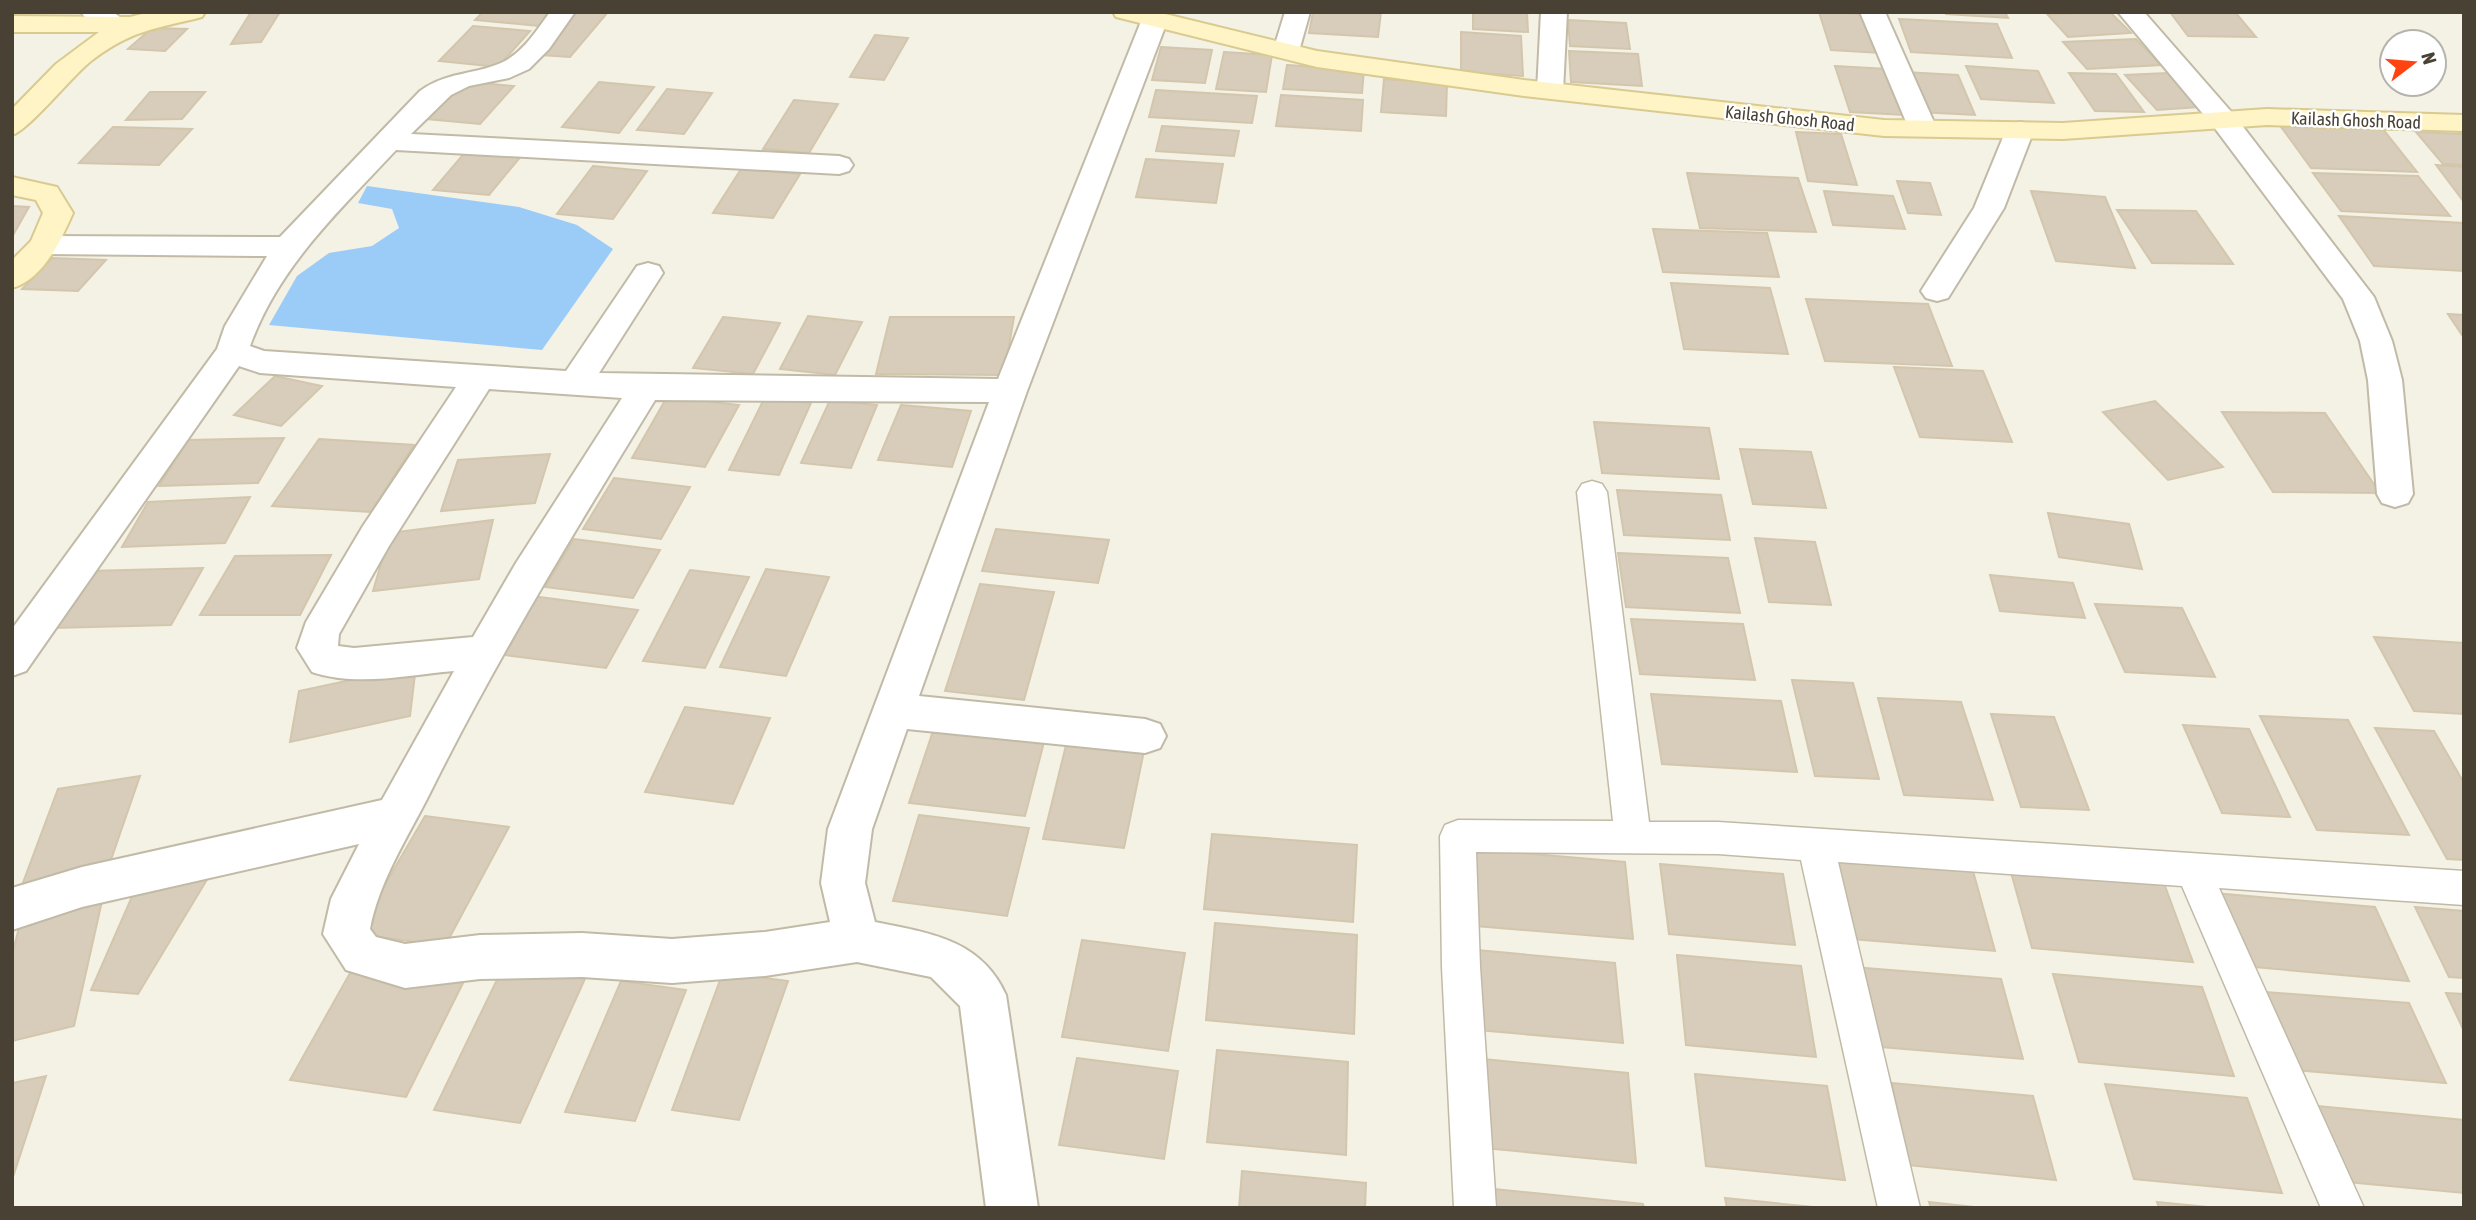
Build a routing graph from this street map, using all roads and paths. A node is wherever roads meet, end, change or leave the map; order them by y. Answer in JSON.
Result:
{"nodes":[{"id":1,"x":193,"y":12,"type":"edge"},
{"id":2,"x":563,"y":12,"type":"edge"},
{"id":3,"x":1125,"y":12,"type":"edge"},
{"id":4,"x":1298,"y":12,"type":"edge"},
{"id":5,"x":1554,"y":12,"type":"edge"},
{"id":6,"x":1872,"y":12,"type":"edge"},
{"id":7,"x":2130,"y":12,"type":"edge"},
{"id":8,"x":1155,"y":19,"type":"junction"},
{"id":9,"x":113,"y":20,"type":"edge"},
{"id":10,"x":12,"y":24,"type":"edge"},
{"id":11,"x":1286,"y":51,"type":"junction"},
{"id":12,"x":1549,"y":91,"type":"junction"},
{"id":13,"x":2224,"y":121,"type":"junction"},
{"id":14,"x":2464,"y":123,"type":"edge"},
{"id":15,"x":12,"y":127,"type":"edge"},
{"id":16,"x":1923,"y":129,"type":"junction"},
{"id":17,"x":2020,"y":130,"type":"junction"},
{"id":18,"x":388,"y":141,"type":"junction"},
{"id":19,"x":839,"y":165,"type":"dead end"},
{"id":20,"x":12,"y":186,"type":"edge"},
{"id":21,"x":44,"y":245,"type":"junction"},
{"id":22,"x":288,"y":247,"type":"junction"},
{"id":23,"x":648,"y":273,"type":"dead end"},
{"id":24,"x":12,"y":278,"type":"edge"},
{"id":25,"x":1937,"y":291,"type":"dead end"},
{"id":26,"x":232,"y":351,"type":"junction"},
{"id":27,"x":480,"y":377,"type":"junction"},
{"id":28,"x":575,"y":383,"type":"junction"},
{"id":29,"x":645,"y":388,"type":"junction"},
{"id":30,"x":1010,"y":391,"type":"junction"},
{"id":31,"x":1592,"y":492,"type":"dead end"},
{"id":32,"x":2395,"y":494,"type":"dead end"},
{"id":33,"x":484,"y":652,"type":"junction"},
{"id":34,"x":12,"y":660,"type":"edge"},
{"id":35,"x":894,"y":711,"type":"junction"},
{"id":36,"x":1146,"y":736,"type":"dead end"},
{"id":37,"x":396,"y":816,"type":"junction"},
{"id":38,"x":1633,"y":838,"type":"junction"},
{"id":39,"x":1816,"y":845,"type":"junction"},
{"id":40,"x":2193,"y":870,"type":"junction"},
{"id":41,"x":2464,"y":888,"type":"edge"},
{"id":42,"x":12,"y":909,"type":"edge"},
{"id":43,"x":858,"y":940,"type":"junction"},
{"id":44,"x":1012,"y":1208,"type":"edge"},
{"id":45,"x":1475,"y":1208,"type":"edge"},
{"id":46,"x":1899,"y":1208,"type":"edge"},
{"id":47,"x":2343,"y":1208,"type":"edge"}],
"edges":[{"from":1,"to":9,"type":"street"},
{"from":2,"to":18,"type":"street"},
{"from":3,"to":8,"type":"street","name":"Kailash Ghosh Road"},
{"from":4,"to":11,"type":"street"},
{"from":5,"to":12,"type":"street"},
{"from":6,"to":16,"type":"street"},
{"from":7,"to":13,"type":"street"},
{"from":8,"to":11,"type":"street","name":"Kailash Ghosh Road"},
{"from":8,"to":30,"type":"street"},
{"from":9,"to":10,"type":"street"},
{"from":9,"to":15,"type":"street"},
{"from":11,"to":12,"type":"street","name":"Kailash Ghosh Road"},
{"from":12,"to":16,"type":"street","name":"Kailash Ghosh Road"},
{"from":13,"to":14,"type":"street","name":"Kailash Ghosh Road"},
{"from":13,"to":17,"type":"street","name":"Kailash Ghosh Road"},
{"from":13,"to":32,"type":"street"},
{"from":16,"to":17,"type":"street","name":"Kailash Ghosh Road"},
{"from":17,"to":25,"type":"street"},
{"from":18,"to":19,"type":"street"},
{"from":18,"to":22,"type":"street"},
{"from":20,"to":21,"type":"street"},
{"from":21,"to":22,"type":"street"},
{"from":21,"to":24,"type":"street"},
{"from":22,"to":26,"type":"street"},
{"from":23,"to":28,"type":"street"},
{"from":26,"to":27,"type":"street"},
{"from":26,"to":34,"type":"street"},
{"from":27,"to":28,"type":"street"},
{"from":27,"to":33,"type":"street"},
{"from":28,"to":29,"type":"street"},
{"from":29,"to":30,"type":"street"},
{"from":29,"to":33,"type":"street"},
{"from":30,"to":35,"type":"street"},
{"from":31,"to":38,"type":"lane"},
{"from":33,"to":37,"type":"street"},
{"from":35,"to":36,"type":"street"},
{"from":35,"to":43,"type":"street"},
{"from":37,"to":42,"type":"street"},
{"from":37,"to":43,"type":"street"},
{"from":38,"to":39,"type":"lane"},
{"from":38,"to":45,"type":"lane"},
{"from":39,"to":40,"type":"lane"},
{"from":39,"to":46,"type":"lane"},
{"from":40,"to":41,"type":"lane"},
{"from":40,"to":47,"type":"lane"},
{"from":43,"to":44,"type":"street"}]}
